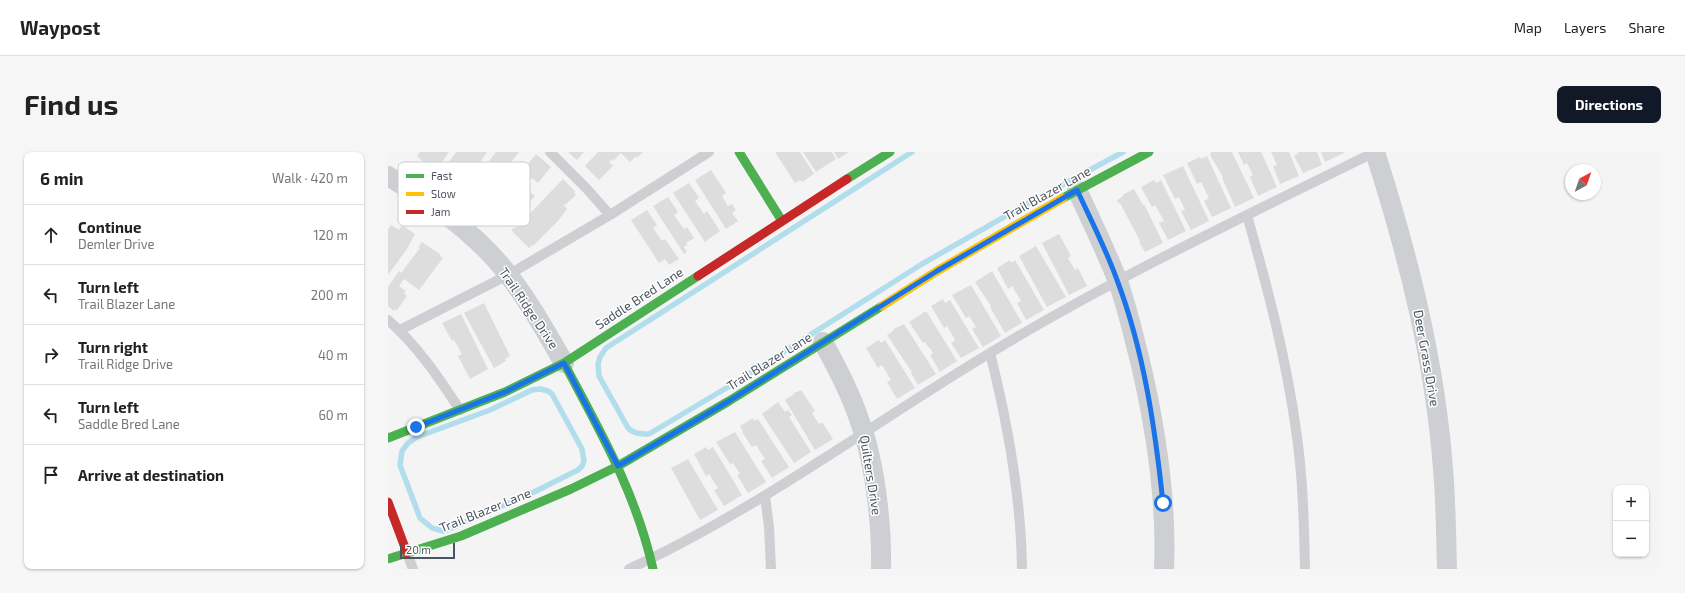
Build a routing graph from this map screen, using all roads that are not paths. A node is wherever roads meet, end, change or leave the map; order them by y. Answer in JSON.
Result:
{"nodes":[{"id":1,"x":550,"y":152,"type":"edge"},
{"id":2,"x":709,"y":152,"type":"edge"},
{"id":3,"x":739,"y":152,"type":"edge"},
{"id":4,"x":890,"y":152,"type":"edge"},
{"id":5,"x":1149,"y":152,"type":"edge"},
{"id":6,"x":1375,"y":152,"type":"edge"},
{"id":7,"x":388,"y":176,"type":"edge"},
{"id":8,"x":398,"y":183,"type":"edge"},
{"id":9,"x":1077,"y":190,"type":"junction"},
{"id":10,"x":610,"y":215,"type":"junction"},
{"id":11,"x":1247,"y":215,"type":"junction"},
{"id":12,"x":782,"y":221,"type":"junction"},
{"id":13,"x":458,"y":226,"type":"edge"},
{"id":14,"x":508,"y":275,"type":"junction"},
{"id":15,"x":1117,"y":280,"type":"junction"},
{"id":16,"x":388,"y":320,"type":"edge"},
{"id":17,"x":400,"y":330,"type":"junction"},
{"id":18,"x":823,"y":342,"type":"junction"},
{"id":19,"x":990,"y":353,"type":"junction"},
{"id":20,"x":564,"y":363,"type":"junction"},
{"id":21,"x":460,"y":410,"type":"junction"},
{"id":22,"x":864,"y":433,"type":"junction"},
{"id":23,"x":388,"y":438,"type":"edge"},
{"id":24,"x":618,"y":466,"type":"junction"},
{"id":25,"x":765,"y":496,"type":"junction"},
{"id":26,"x":388,"y":502,"type":"edge"},
{"id":27,"x":407,"y":553,"type":"junction"},
{"id":28,"x":388,"y":559,"type":"edge"},
{"id":29,"x":651,"y":559,"type":"junction"},
{"id":30,"x":413,"y":569,"type":"edge"},
{"id":31,"x":629,"y":569,"type":"edge"},
{"id":32,"x":653,"y":569,"type":"edge"},
{"id":33,"x":771,"y":569,"type":"edge"},
{"id":34,"x":880,"y":569,"type":"edge"},
{"id":35,"x":1022,"y":569,"type":"edge"},
{"id":36,"x":1164,"y":569,"type":"edge"},
{"id":37,"x":1305,"y":569,"type":"edge"},
{"id":38,"x":1447,"y":569,"type":"edge"}],
"edges":[{"from":1,"to":10,"type":"lane"},
{"from":2,"to":10,"type":"lane"},
{"from":3,"to":12,"type":"street"},
{"from":4,"to":12,"type":"street","name":"Saddle Bred Lane"},
{"from":5,"to":9,"type":"street","name":"Trail Blazer Lane"},
{"from":6,"to":11,"type":"lane"},
{"from":6,"to":38,"type":"street","name":"Deer Grass Drive"},
{"from":7,"to":8,"type":"street","name":"Trail Ridge Drive"},
{"from":9,"to":15,"type":"street"},
{"from":9,"to":18,"type":"street","name":"Trail Blazer Lane"},
{"from":10,"to":14,"type":"lane"},
{"from":11,"to":15,"type":"lane"},
{"from":11,"to":37,"type":"lane"},
{"from":12,"to":20,"type":"street","name":"Saddle Bred Lane"},
{"from":13,"to":14,"type":"street","name":"Trail Ridge Drive"},
{"from":14,"to":17,"type":"lane"},
{"from":14,"to":20,"type":"street","name":"Trail Ridge Drive"},
{"from":15,"to":19,"type":"lane"},
{"from":15,"to":36,"type":"street"},
{"from":16,"to":17,"type":"lane"},
{"from":17,"to":21,"type":"lane"},
{"from":18,"to":22,"type":"street","name":"Quilters Drive"},
{"from":18,"to":24,"type":"street","name":"Trail Blazer Lane"},
{"from":19,"to":22,"type":"lane"},
{"from":19,"to":35,"type":"lane"},
{"from":20,"to":21,"type":"street","name":"Saddle Bred Lane"},
{"from":20,"to":24,"type":"street","name":"Trail Ridge Drive"},
{"from":21,"to":23,"type":"street","name":"Saddle Bred Lane"},
{"from":22,"to":25,"type":"lane"},
{"from":22,"to":34,"type":"street","name":"Quilters Drive"},
{"from":24,"to":27,"type":"street","name":"Trail Blazer Lane"},
{"from":24,"to":29,"type":"street","name":"Trail Ridge Drive"},
{"from":25,"to":29,"type":"lane"},
{"from":25,"to":33,"type":"lane"},
{"from":26,"to":27,"type":"street"},
{"from":27,"to":28,"type":"street","name":"Trail Blazer Lane"},
{"from":27,"to":30,"type":"lane"},
{"from":29,"to":31,"type":"lane"},
{"from":29,"to":32,"type":"street","name":"Trail Ridge Drive"}]}
